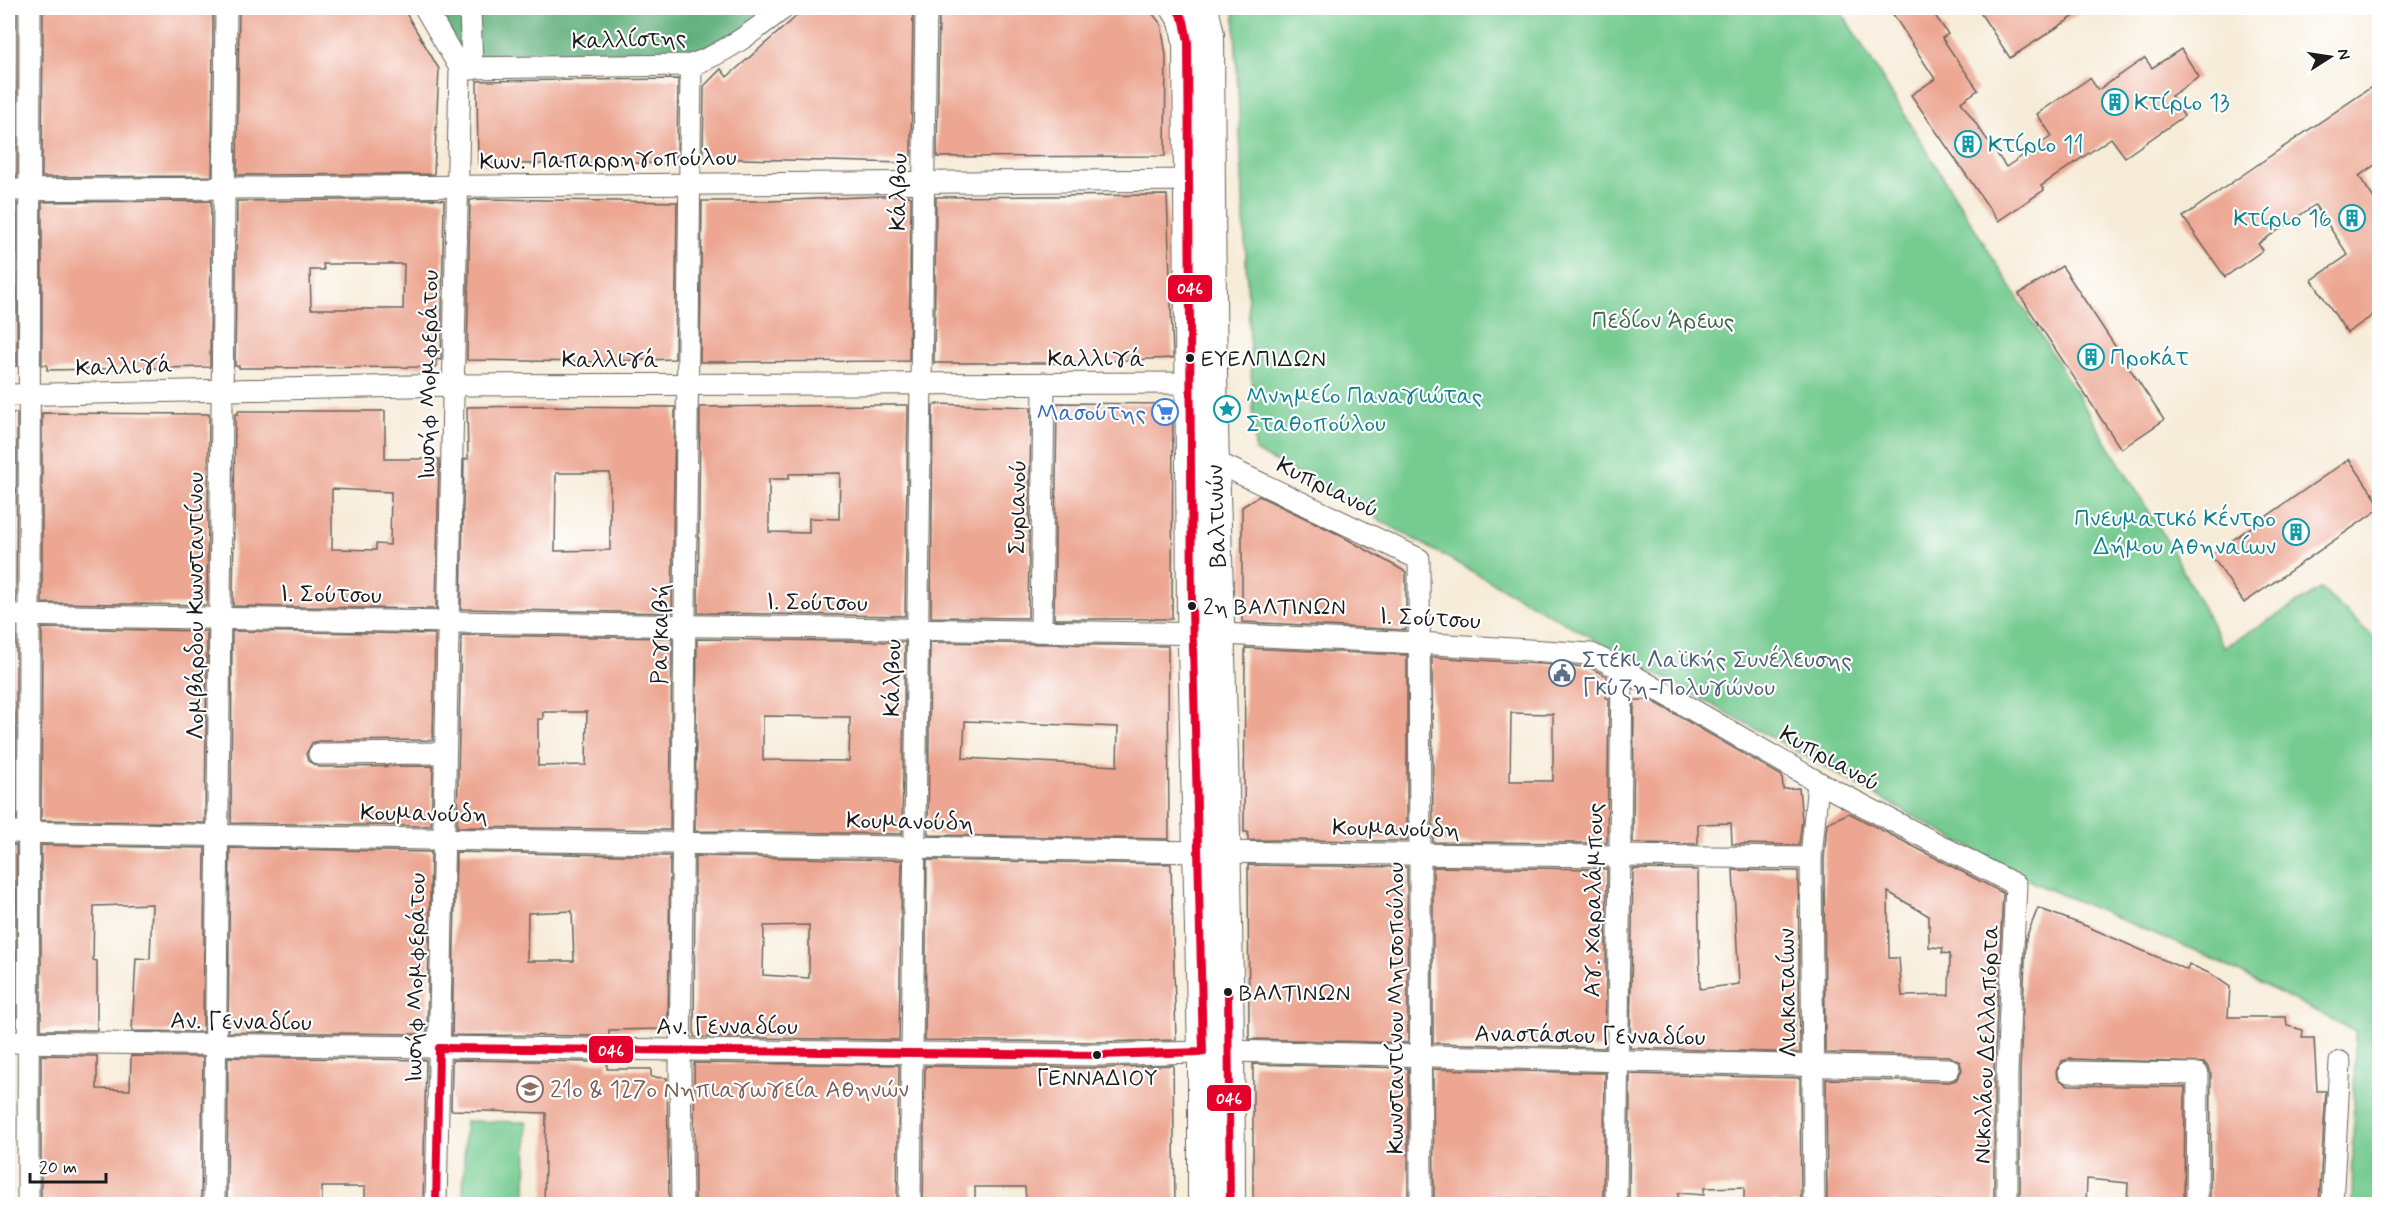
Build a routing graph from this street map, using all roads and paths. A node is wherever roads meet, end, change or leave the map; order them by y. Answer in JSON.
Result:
{"nodes":[{"id":1,"x":30,"y":8,"type":"edge"},
{"id":2,"x":225,"y":8,"type":"edge"},
{"id":3,"x":425,"y":8,"type":"edge"},
{"id":4,"x":470,"y":8,"type":"edge"},
{"id":5,"x":760,"y":8,"type":"edge"},
{"id":6,"x":784,"y":8,"type":"edge"},
{"id":7,"x":926,"y":8,"type":"edge"},
{"id":8,"x":1176,"y":8,"type":"edge"},
{"id":9,"x":1203,"y":8,"type":"edge"},
{"id":10,"x":756,"y":29,"type":"junction"},
{"id":11,"x":691,"y":65,"type":"junction"},
{"id":12,"x":466,"y":68,"type":"junction"},
{"id":13,"x":1198,"y":180,"type":"junction"},
{"id":14,"x":923,"y":182,"type":"junction"},
{"id":15,"x":690,"y":184,"type":"junction"},
{"id":16,"x":457,"y":186,"type":"junction"},
{"id":17,"x":224,"y":188,"type":"junction"},
{"id":18,"x":8,"y":190,"type":"edge"},
{"id":19,"x":30,"y":190,"type":"junction"},
{"id":20,"x":1044,"y":383,"type":"junction"},
{"id":21,"x":1202,"y":383,"type":"junction"},
{"id":22,"x":688,"y":384,"type":"junction"},
{"id":23,"x":921,"y":384,"type":"junction"},
{"id":24,"x":453,"y":386,"type":"junction"},
{"id":25,"x":222,"y":389,"type":"junction"},
{"id":26,"x":8,"y":395,"type":"edge"},
{"id":27,"x":30,"y":395,"type":"junction"},
{"id":28,"x":1214,"y":461,"type":"junction"},
{"id":29,"x":1419,"y":559,"type":"joint"},
{"id":30,"x":8,"y":615,"type":"edge"},
{"id":31,"x":29,"y":615,"type":"junction"},
{"id":32,"x":220,"y":618,"type":"junction"},
{"id":33,"x":448,"y":622,"type":"junction"},
{"id":34,"x":685,"y":626,"type":"junction"},
{"id":35,"x":918,"y":629,"type":"junction"},
{"id":36,"x":1041,"y":631,"type":"junction"},
{"id":37,"x":1208,"y":634,"type":"junction"},
{"id":38,"x":1419,"y":643,"type":"junction"},
{"id":39,"x":1622,"y":669,"type":"junction"},
{"id":40,"x":445,"y":753,"type":"junction"},
{"id":41,"x":319,"y":754,"type":"dead end"},
{"id":42,"x":1818,"y":782,"type":"junction"},
{"id":43,"x":8,"y":832,"type":"edge"},
{"id":44,"x":29,"y":832,"type":"junction"},
{"id":45,"x":219,"y":835,"type":"junction"},
{"id":46,"x":444,"y":839,"type":"junction"},
{"id":47,"x":683,"y":843,"type":"junction"},
{"id":48,"x":915,"y":847,"type":"junction"},
{"id":49,"x":1212,"y":852,"type":"junction"},
{"id":50,"x":1420,"y":854,"type":"junction"},
{"id":51,"x":1619,"y":856,"type":"junction"},
{"id":52,"x":1811,"y":858,"type":"junction"},
{"id":53,"x":2016,"y":885,"type":"joint"},
{"id":54,"x":18,"y":1042,"type":"edge"},
{"id":55,"x":218,"y":1046,"type":"junction"},
{"id":56,"x":439,"y":1048,"type":"junction"},
{"id":57,"x":680,"y":1051,"type":"junction"},
{"id":58,"x":912,"y":1052,"type":"junction"},
{"id":59,"x":1217,"y":1052,"type":"junction"},
{"id":60,"x":1420,"y":1056,"type":"junction"},
{"id":61,"x":1616,"y":1061,"type":"junction"},
{"id":62,"x":2340,"y":1062,"type":"dead end"},
{"id":63,"x":1814,"y":1066,"type":"junction"},
{"id":64,"x":1949,"y":1069,"type":"dead end"},
{"id":65,"x":2068,"y":1072,"type":"dead end"},
{"id":66,"x":28,"y":1204,"type":"edge"},
{"id":67,"x":214,"y":1204,"type":"edge"},
{"id":68,"x":436,"y":1204,"type":"edge"},
{"id":69,"x":682,"y":1204,"type":"edge"},
{"id":70,"x":910,"y":1204,"type":"edge"},
{"id":71,"x":1203,"y":1204,"type":"edge"},
{"id":72,"x":1230,"y":1204,"type":"edge"},
{"id":73,"x":1421,"y":1204,"type":"edge"},
{"id":74,"x":1616,"y":1204,"type":"edge"},
{"id":75,"x":1814,"y":1204,"type":"edge"},
{"id":76,"x":2007,"y":1204,"type":"edge"},
{"id":77,"x":2197,"y":1204,"type":"edge"},
{"id":78,"x":2332,"y":1204,"type":"edge"}],
"edges":[{"from":1,"to":19,"type":"street"},
{"from":2,"to":17,"type":"street","name":"Λομβάρδου Κωνσταντίνου"},
{"from":3,"to":12,"type":"street"},
{"from":4,"to":12,"type":"street","name":"Ιωσήφ Μομφεράτου"},
{"from":5,"to":10,"type":"street"},
{"from":6,"to":10,"type":"street","name":"Καλλίστης"},
{"from":7,"to":14,"type":"street","name":"Κάλβου"},
{"from":8,"to":13,"type":"street","name":"Βαλτινών"},
{"from":9,"to":13,"type":"street","name":"Βαλτινών"},
{"from":10,"to":11,"type":"street","name":"Καλλίστης"},
{"from":11,"to":12,"type":"street","name":"Καλλίστης"},
{"from":11,"to":15,"type":"street","name":"Ραγκαβή"},
{"from":12,"to":16,"type":"street","name":"Ιωσήφ Μομφεράτου"},
{"from":13,"to":14,"type":"street","name":"Κων. Παπαρρηγοπούλου"},
{"from":13,"to":21,"type":"street","name":"Βαλτινών"},
{"from":14,"to":15,"type":"street","name":"Κων. Παπαρρηγοπούλου"},
{"from":14,"to":23,"type":"street","name":"Κάλβου"},
{"from":15,"to":16,"type":"street","name":"Κων. Παπαρρηγοπούλου"},
{"from":15,"to":22,"type":"street","name":"Ραγκαβή"},
{"from":16,"to":17,"type":"street","name":"Κων. Παπαρρηγοπούλου"},
{"from":16,"to":24,"type":"street","name":"Ιωσήφ Μομφεράτου"},
{"from":17,"to":19,"type":"street","name":"Κων. Παπαρρηγοπούλου"},
{"from":17,"to":25,"type":"street","name":"Λομβάρδου Κωνσταντίνου"},
{"from":18,"to":19,"type":"street","name":"Κων. Παπαρρηγοπούλου"},
{"from":19,"to":27,"type":"street"},
{"from":20,"to":21,"type":"street","name":"Καλλιγά"},
{"from":20,"to":23,"type":"street","name":"Καλλιγά"},
{"from":20,"to":36,"type":"street","name":"Συριανού"},
{"from":21,"to":28,"type":"street","name":"Βαλτινών"},
{"from":21,"to":37,"type":"street","name":"Βαλτινών"},
{"from":22,"to":23,"type":"street","name":"Καλλιγά"},
{"from":22,"to":24,"type":"street","name":"Καλλιγά"},
{"from":22,"to":34,"type":"street","name":"Ραγκαβή"},
{"from":23,"to":35,"type":"street","name":"Κάλβου"},
{"from":24,"to":25,"type":"street","name":"Καλλιγά"},
{"from":24,"to":33,"type":"street","name":"Ιωσήφ Μομφεράτου"},
{"from":25,"to":27,"type":"street","name":"Καλλιγά"},
{"from":25,"to":32,"type":"street","name":"Λομβάρδου Κωνσταντίνου"},
{"from":26,"to":27,"type":"street","name":"Καλλιγά"},
{"from":27,"to":31,"type":"street"},
{"from":28,"to":29,"type":"street","name":"Κυπριανού"},
{"from":28,"to":37,"type":"street","name":"Βαλτινών"},
{"from":29,"to":38,"type":"street","name":"Κωνσταντίνου Μητσοπούλου"},
{"from":30,"to":31,"type":"street","name":"Ι. Σούτσου"},
{"from":31,"to":32,"type":"street","name":"Ι. Σούτσου"},
{"from":31,"to":44,"type":"street"},
{"from":32,"to":33,"type":"street","name":"Ι. Σούτσου"},
{"from":32,"to":45,"type":"street","name":"Λομβάρδου Κωνσταντίνου"},
{"from":33,"to":34,"type":"street","name":"Ι. Σούτσου"},
{"from":33,"to":40,"type":"street","name":"Ιωσήφ Μομφεράτου"},
{"from":34,"to":35,"type":"street","name":"Ι. Σούτσου"},
{"from":34,"to":47,"type":"street","name":"Ραγκαβή"},
{"from":35,"to":36,"type":"street","name":"Ι. Σούτσου"},
{"from":35,"to":48,"type":"street","name":"Κάλβου"},
{"from":36,"to":37,"type":"street","name":"Ι. Σούτσου"},
{"from":37,"to":38,"type":"street","name":"Ι. Σούτσου"},
{"from":37,"to":49,"type":"street","name":"Βαλτινών"},
{"from":38,"to":39,"type":"street","name":"Ι. Σούτσου"},
{"from":38,"to":50,"type":"street","name":"Κωνσταντίνου Μητσοπούλου"},
{"from":39,"to":42,"type":"street","name":"Κυπριανού"},
{"from":39,"to":51,"type":"street","name":"Αγ. Χαραλάμπους"},
{"from":40,"to":41,"type":"street"},
{"from":40,"to":46,"type":"street","name":"Ιωσήφ Μομφεράτου"},
{"from":42,"to":52,"type":"street","name":"Λιακαταίων"},
{"from":42,"to":53,"type":"street","name":"Κυπριανού"},
{"from":43,"to":44,"type":"street","name":"Κουμανούδη"},
{"from":44,"to":45,"type":"street","name":"Κουμανούδη"},
{"from":44,"to":54,"type":"street"},
{"from":45,"to":46,"type":"street","name":"Κουμανούδη"},
{"from":45,"to":55,"type":"street","name":"Λομβάρδου Κωνσταντίνου"},
{"from":46,"to":47,"type":"street","name":"Κουμανούδη"},
{"from":46,"to":56,"type":"street","name":"Ιωσήφ Μομφεράτου"},
{"from":47,"to":48,"type":"street","name":"Κουμανούδη"},
{"from":47,"to":57,"type":"street","name":"Ραγκαβή"},
{"from":48,"to":49,"type":"street","name":"Κουμανούδη"},
{"from":48,"to":58,"type":"street","name":"Κάλβου"},
{"from":49,"to":50,"type":"street","name":"Κουμανούδη"},
{"from":49,"to":59,"type":"street","name":"Βαλτινών"},
{"from":50,"to":51,"type":"street","name":"Κουμανούδη"},
{"from":50,"to":60,"type":"street","name":"Κωνσταντίνου Μητσοπούλου"},
{"from":51,"to":52,"type":"street","name":"Κουμανούδη"},
{"from":51,"to":61,"type":"street","name":"Αγ. Χαραλάμπους"},
{"from":52,"to":63,"type":"street","name":"Λιακαταίων"},
{"from":53,"to":76,"type":"street","name":"Νικολάου Δελλαπόρτα"},
{"from":54,"to":55,"type":"street","name":"Αν. Γενναδίου"},
{"from":54,"to":66,"type":"street"},
{"from":55,"to":56,"type":"street","name":"Αν. Γενναδίου"},
{"from":55,"to":67,"type":"street","name":"Λομβάρδου Κωνσταντίνου"},
{"from":56,"to":57,"type":"street","name":"Αν. Γενναδίου"},
{"from":56,"to":68,"type":"street","name":"Ιωσήφ Μομφεράτου"},
{"from":57,"to":58,"type":"street","name":"Αν. Γενναδίου"},
{"from":57,"to":69,"type":"street","name":"Ραγκαβή"},
{"from":58,"to":59,"type":"street","name":"Αν. Γενναδίου"},
{"from":58,"to":70,"type":"street","name":"Κάλβου"},
{"from":59,"to":60,"type":"street","name":"Αναστάσιου Γενναδίου"},
{"from":59,"to":71,"type":"street","name":"Βαλτινών"},
{"from":59,"to":72,"type":"street","name":"Βαλτινών"},
{"from":60,"to":61,"type":"street","name":"Αναστάσιου Γενναδίου"},
{"from":60,"to":73,"type":"street","name":"Κωνσταντίνου Μητσοπούλου"},
{"from":61,"to":63,"type":"street","name":"Αναστάσιου Γενναδίου"},
{"from":61,"to":74,"type":"street","name":"Αγ. Χαραλάμπους"},
{"from":62,"to":78,"type":"street"},
{"from":63,"to":64,"type":"street","name":"Αναστάσιου Γενναδίου"},
{"from":63,"to":75,"type":"street","name":"Λιακαταίων"},
{"from":65,"to":77,"type":"street"}]}
